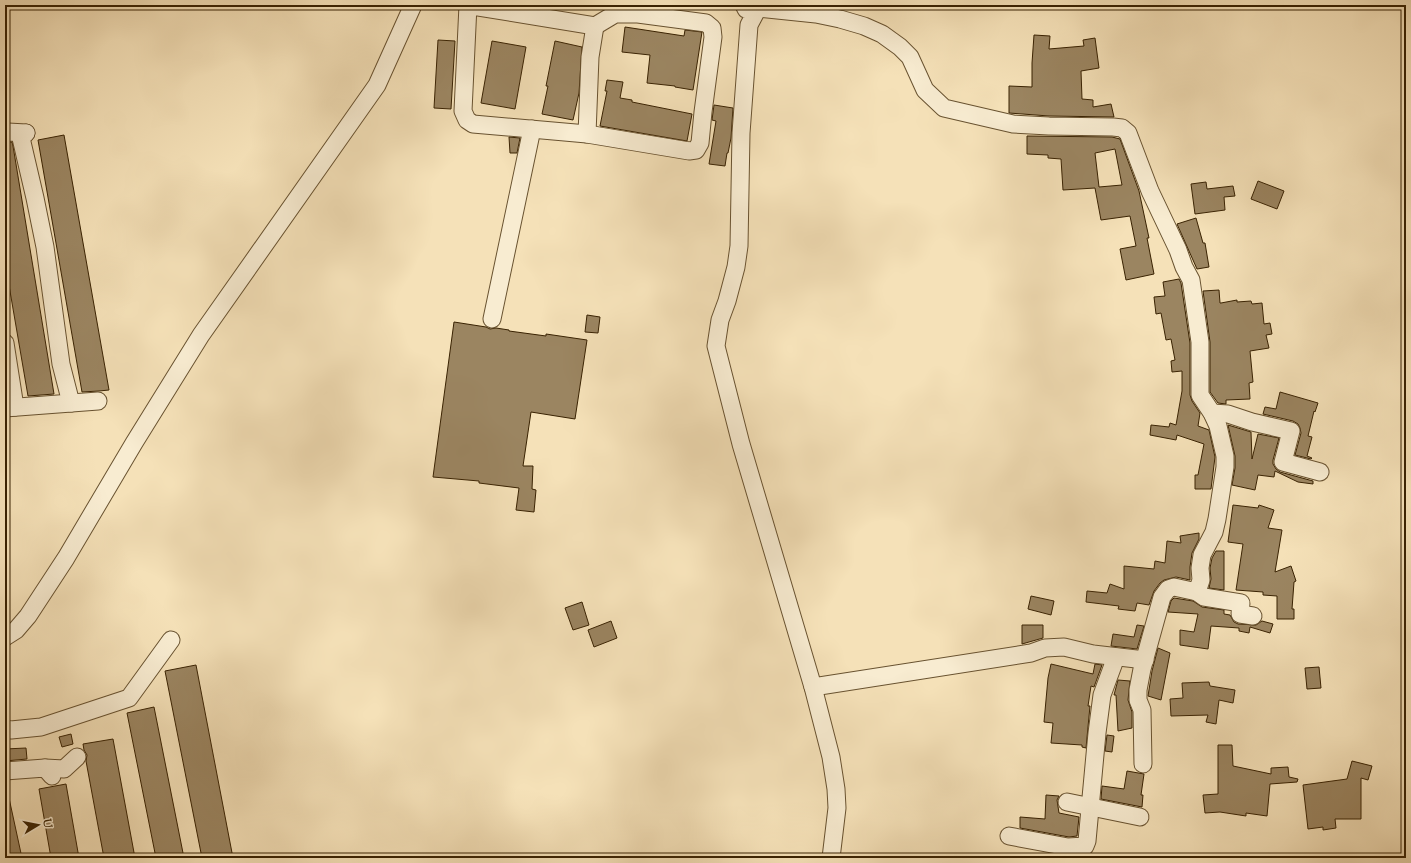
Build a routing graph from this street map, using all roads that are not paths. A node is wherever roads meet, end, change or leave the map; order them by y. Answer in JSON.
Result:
{"nodes":[{"id":1,"x":413,"y":5,"type":"edge"},
{"id":2,"x":467,"y":5,"type":"edge"},
{"id":3,"x":751,"y":7,"type":"edge"},
{"id":4,"x":595,"y":26,"type":"junction"},
{"id":5,"x":532,"y":129,"type":"junction"},
{"id":6,"x":5,"y":133,"type":"edge"},
{"id":7,"x":587,"y":134,"type":"junction"},
{"id":8,"x":492,"y":319,"type":"dead end"},
{"id":9,"x":5,"y":343,"type":"edge"},
{"id":10,"x":98,"y":401,"type":"dead end"},
{"id":11,"x":71,"y":403,"type":"junction"},
{"id":12,"x":10,"y":407,"type":"edge"},
{"id":13,"x":1212,"y":413,"type":"junction"},
{"id":14,"x":1320,"y":472,"type":"dead end"},
{"id":15,"x":1197,"y":592,"type":"junction"},
{"id":16,"x":1252,"y":616,"type":"dead end"},
{"id":17,"x":5,"y":637,"type":"edge"},
{"id":18,"x":171,"y":640,"type":"dead end"},
{"id":19,"x":1116,"y":657,"type":"junction"},
{"id":20,"x":1145,"y":660,"type":"junction"},
{"id":21,"x":813,"y":687,"type":"junction"},
{"id":22,"x":5,"y":729,"type":"edge"},
{"id":23,"x":77,"y":757,"type":"dead end"},
{"id":24,"x":1143,"y":764,"type":"dead end"},
{"id":25,"x":5,"y":771,"type":"edge"},
{"id":26,"x":1067,"y":802,"type":"dead end"},
{"id":27,"x":1090,"y":806,"type":"junction"},
{"id":28,"x":1140,"y":817,"type":"dead end"},
{"id":29,"x":1010,"y":836,"type":"dead end"},
{"id":30,"x":831,"y":858,"type":"edge"}],
"edges":[{"from":1,"to":17,"type":"street"},
{"from":2,"to":4,"type":"street"},
{"from":2,"to":5,"type":"street"},
{"from":3,"to":13,"type":"street"},
{"from":3,"to":21,"type":"street"},
{"from":4,"to":7,"type":"street"},
{"from":4,"to":7,"type":"street"},
{"from":5,"to":7,"type":"street"},
{"from":5,"to":8,"type":"street"},
{"from":6,"to":11,"type":"street"},
{"from":9,"to":12,"type":"street"},
{"from":10,"to":11,"type":"street"},
{"from":11,"to":12,"type":"street"},
{"from":13,"to":14,"type":"street"},
{"from":13,"to":15,"type":"street"},
{"from":15,"to":16,"type":"street"},
{"from":15,"to":20,"type":"street"},
{"from":18,"to":22,"type":"street"},
{"from":19,"to":20,"type":"street"},
{"from":19,"to":21,"type":"street"},
{"from":19,"to":27,"type":"street"},
{"from":20,"to":24,"type":"street"},
{"from":21,"to":30,"type":"street"},
{"from":23,"to":25,"type":"street"},
{"from":26,"to":27,"type":"street"},
{"from":27,"to":28,"type":"street"},
{"from":27,"to":29,"type":"street"}]}
